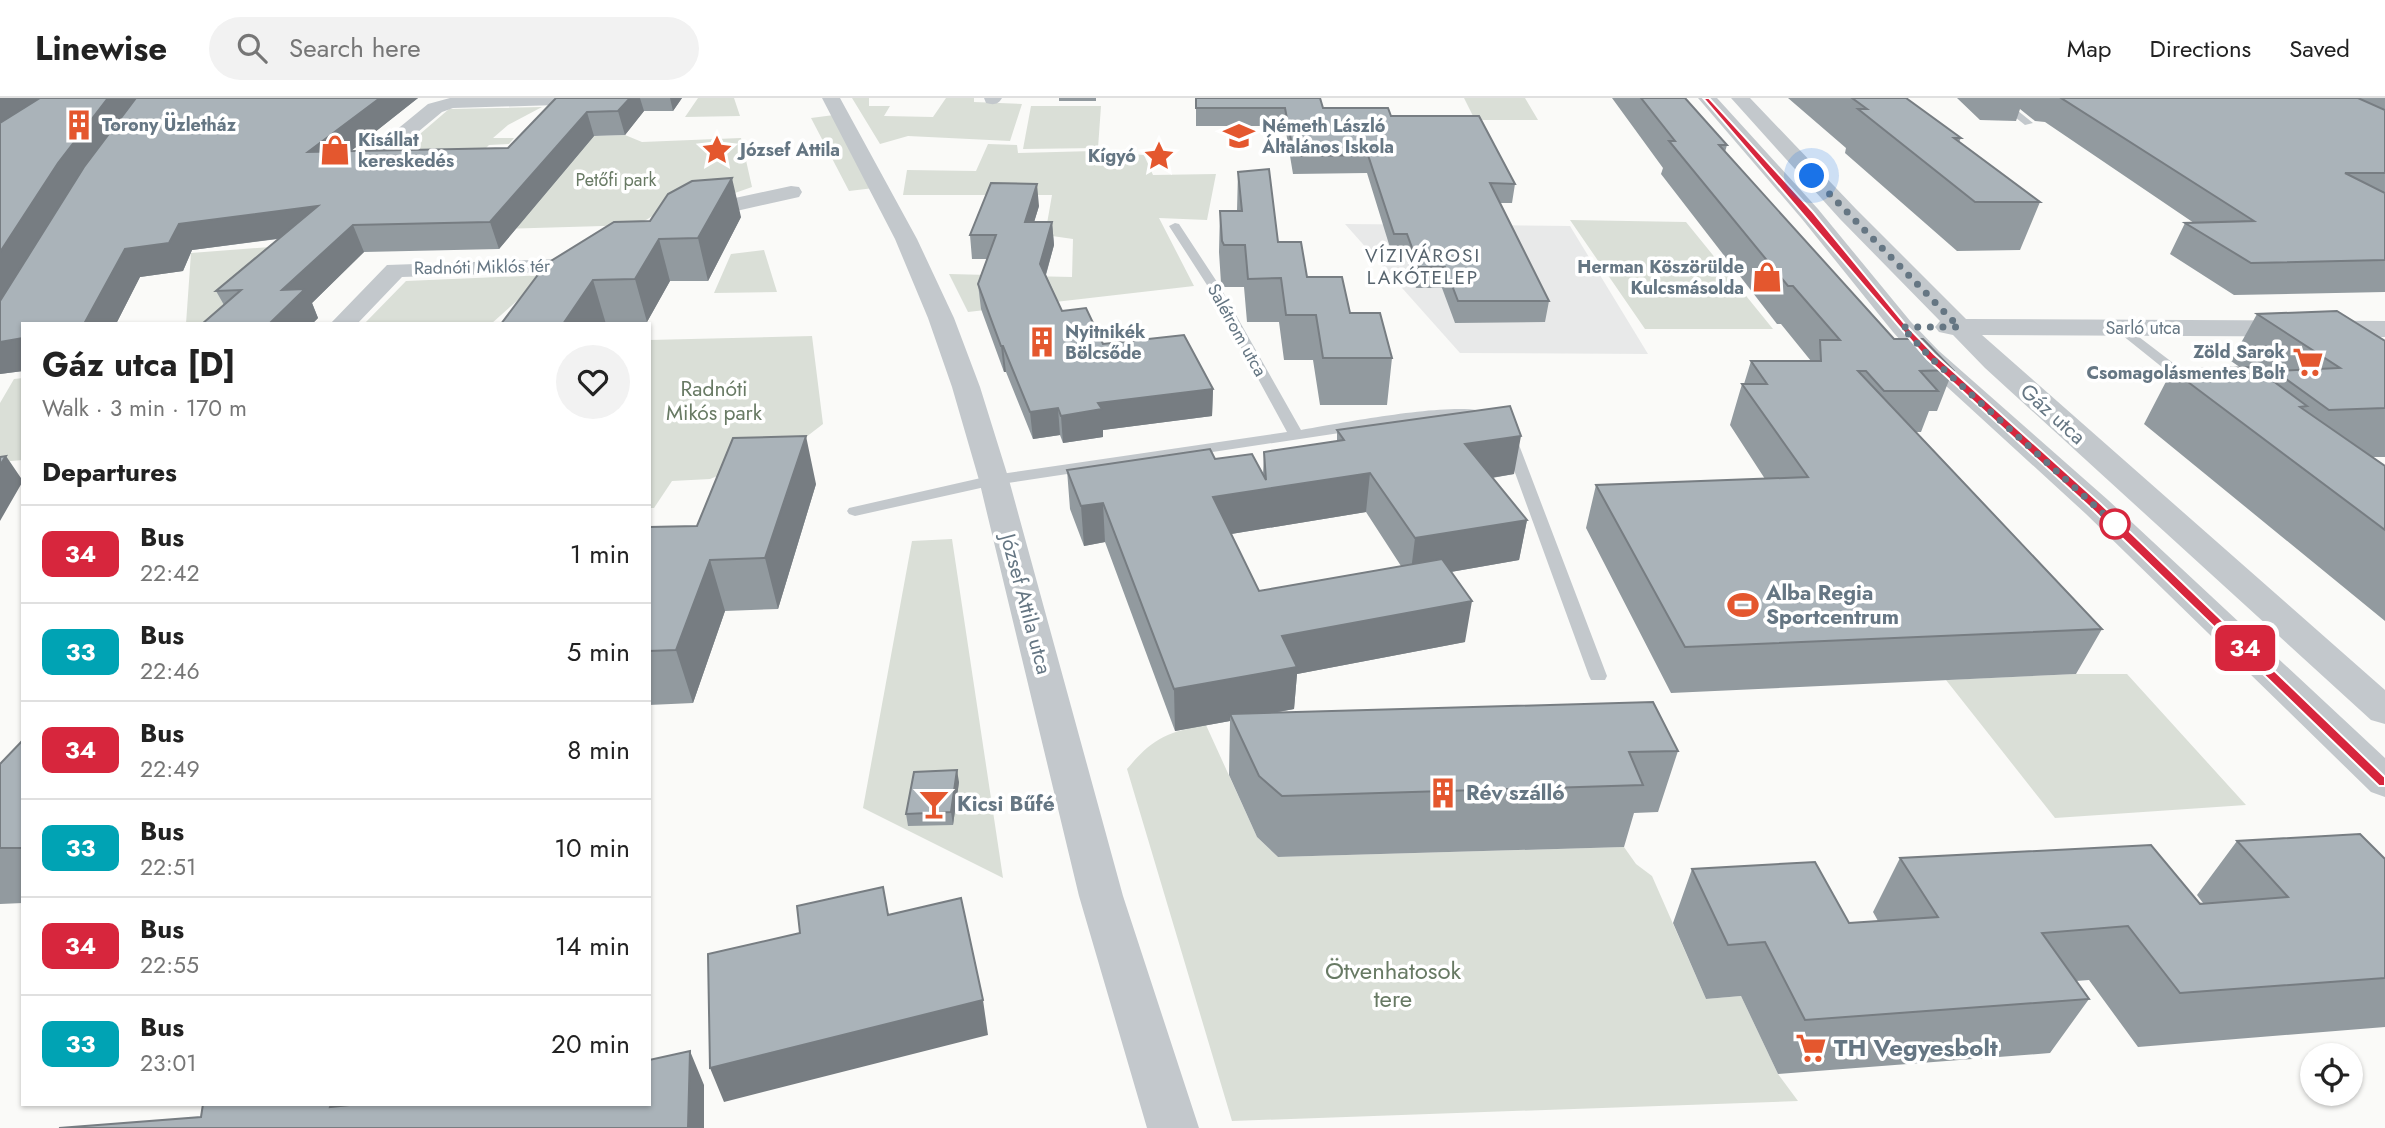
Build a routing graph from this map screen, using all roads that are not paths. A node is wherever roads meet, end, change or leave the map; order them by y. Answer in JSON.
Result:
{"nodes":[{"id":1,"x":831,"y":98,"type":"edge"},
{"id":2,"x":1707,"y":98,"type":"edge"},
{"id":3,"x":1740,"y":98,"type":"edge"},
{"id":4,"x":1996,"y":98,"type":"edge"},
{"id":5,"x":591,"y":99,"type":"edge"},
{"id":6,"x":2028,"y":123,"type":"dead end"},
{"id":7,"x":442,"y":157,"type":"edge"},
{"id":8,"x":791,"y":192,"type":"dead end"},
{"id":9,"x":1175,"y":226,"type":"dead end"},
{"id":10,"x":671,"y":227,"type":"edge"},
{"id":11,"x":569,"y":286,"type":"edge"},
{"id":12,"x":345,"y":322,"type":"edge"},
{"id":13,"x":1902,"y":327,"type":"junction"},
{"id":14,"x":1959,"y":327,"type":"junction"},
{"id":15,"x":2122,"y":328,"type":"junction"},
{"id":16,"x":2385,"y":329,"type":"edge"},
{"id":17,"x":2207,"y":396,"type":"edge"},
{"id":18,"x":1296,"y":435,"type":"junction"},
{"id":19,"x":995,"y":480,"type":"junction"},
{"id":20,"x":855,"y":511,"type":"dead end"},
{"id":21,"x":1598,"y":676,"type":"dead end"},
{"id":22,"x":2385,"y":710,"type":"edge"},
{"id":23,"x":2385,"y":782,"type":"edge"},
{"id":24,"x":1173,"y":1128,"type":"edge"}],
"edges":[{"from":1,"to":19,"type":"street","name":"József Attila utca"},
{"from":2,"to":13,"type":"street","name":"Gáz utca"},
{"from":3,"to":14,"type":"street","name":"Gáz utca"},
{"from":4,"to":6,"type":"lane"},
{"from":5,"to":7,"type":"street"},
{"from":8,"to":10,"type":"street"},
{"from":9,"to":18,"type":"lane","name":"Salétrom utca"},
{"from":11,"to":12,"type":"street","name":"Radnóti Miklós tér"},
{"from":13,"to":14,"type":"street","name":"Sarló utca"},
{"from":13,"to":23,"type":"street","name":"Gáz utca"},
{"from":14,"to":15,"type":"street","name":"Sarló utca"},
{"from":14,"to":22,"type":"street","name":"Gáz utca"},
{"from":15,"to":16,"type":"street","name":"Sarló utca"},
{"from":15,"to":17,"type":"lane"},
{"from":18,"to":19,"type":"lane"},
{"from":18,"to":21,"type":"lane"},
{"from":19,"to":20,"type":"lane"},
{"from":19,"to":24,"type":"street","name":"József Attila utca"}]}
